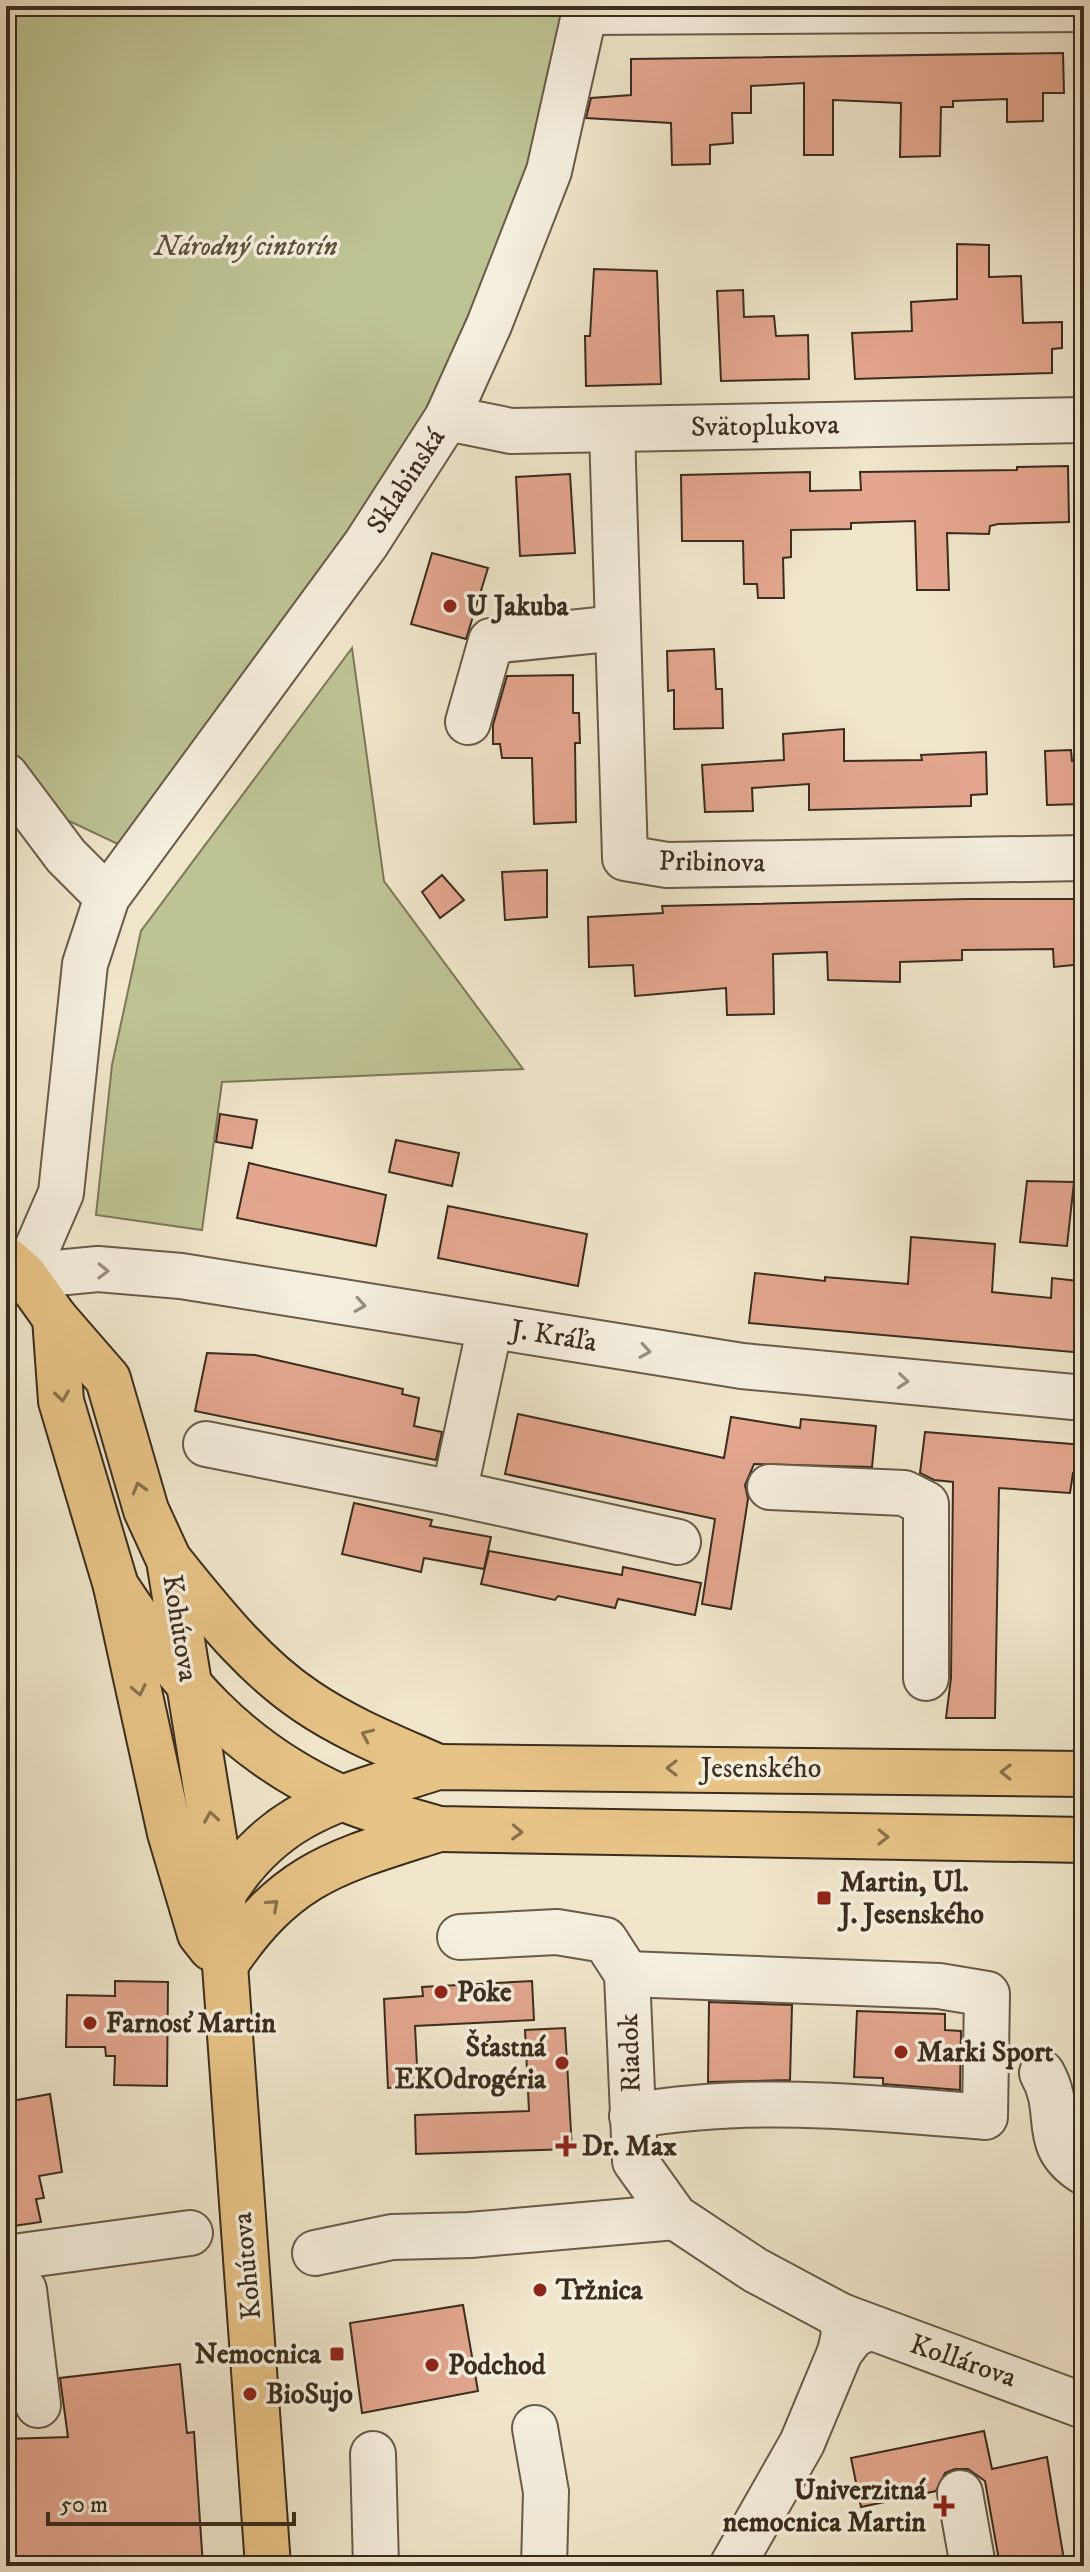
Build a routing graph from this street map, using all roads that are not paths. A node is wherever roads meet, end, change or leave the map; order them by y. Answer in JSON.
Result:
{"nodes":[{"id":1,"x":586,"y":9,"type":"edge"},
{"id":2,"x":1084,"y":9,"type":"edge"},
{"id":3,"x":447,"y":418,"type":"junction"},
{"id":4,"x":1084,"y":420,"type":"edge"},
{"id":5,"x":612,"y":430,"type":"junction"},
{"id":6,"x":618,"y":628,"type":"junction"},
{"id":7,"x":468,"y":722,"type":"dead end"},
{"id":8,"x":8,"y":779,"type":"edge"},
{"id":9,"x":1084,"y":858,"type":"edge"},
{"id":10,"x":107,"y":897,"type":"junction"},
{"id":11,"x":16,"y":1268,"type":"edge"},
{"id":12,"x":55,"y":1318,"type":"junction"},
{"id":13,"x":490,"y":1326,"type":"junction"},
{"id":14,"x":1084,"y":1398,"type":"edge"},
{"id":15,"x":206,"y":1444,"type":"dead end"},
{"id":16,"x":770,"y":1487,"type":"dead end"},
{"id":17,"x":454,"y":1493,"type":"junction"},
{"id":18,"x":678,"y":1542,"type":"dead end"},
{"id":19,"x":169,"y":1560,"type":"junction"},
{"id":20,"x":116,"y":1586,"type":"junction"},
{"id":21,"x":926,"y":1678,"type":"dead end"},
{"id":22,"x":190,"y":1690,"type":"junction"},
{"id":23,"x":438,"y":1767,"type":"junction"},
{"id":24,"x":1084,"y":1774,"type":"edge"},
{"id":25,"x":341,"y":1798,"type":"junction"},
{"id":26,"x":439,"y":1829,"type":"junction"},
{"id":27,"x":1084,"y":1840,"type":"edge"},
{"id":28,"x":223,"y":1894,"type":"junction"},
{"id":29,"x":460,"y":1937,"type":"dead end"},
{"id":30,"x":213,"y":1950,"type":"junction"},
{"id":31,"x":627,"y":1974,"type":"junction"},
{"id":32,"x":1042,"y":2073,"type":"dead end"},
{"id":33,"x":632,"y":2116,"type":"junction"},
{"id":34,"x":1084,"y":2172,"type":"edge"},
{"id":35,"x":675,"y":2217,"type":"junction"},
{"id":36,"x":190,"y":2233,"type":"dead end"},
{"id":37,"x":315,"y":2253,"type":"dead end"},
{"id":38,"x":6,"y":2258,"type":"edge"},
{"id":39,"x":6,"y":2292,"type":"edge"},
{"id":40,"x":850,"y":2332,"type":"junction"},
{"id":41,"x":19,"y":2357,"type":"edge"},
{"id":42,"x":1074,"y":2402,"type":"edge"},
{"id":43,"x":38,"y":2405,"type":"dead end"},
{"id":44,"x":535,"y":2428,"type":"dead end"},
{"id":45,"x":373,"y":2454,"type":"dead end"},
{"id":46,"x":960,"y":2493,"type":"dead end"},
{"id":47,"x":268,"y":2566,"type":"edge"},
{"id":48,"x":376,"y":2566,"type":"edge"},
{"id":49,"x":544,"y":2566,"type":"edge"},
{"id":50,"x":732,"y":2566,"type":"edge"},
{"id":51,"x":973,"y":2566,"type":"edge"}],
"edges":[{"from":1,"to":2,"type":"street"},
{"from":1,"to":3,"type":"street","name":"Sklabinská"},
{"from":3,"to":5,"type":"street","name":"Svätoplukova"},
{"from":3,"to":10,"type":"street","name":"Sklabinská"},
{"from":4,"to":5,"type":"street","name":"Svätoplukova"},
{"from":5,"to":6,"type":"street","name":"Pribinova"},
{"from":6,"to":7,"type":"street"},
{"from":6,"to":9,"type":"street","name":"Pribinova"},
{"from":8,"to":10,"type":"street"},
{"from":10,"to":11,"type":"street","name":"Sklabinská"},
{"from":11,"to":12,"type":"main road","name":"Kohútova"},
{"from":11,"to":13,"type":"street","name":"J. Kráľa","one_way":true},
{"from":19,"to":12,"type":"main road","name":"Kohútova","one_way":true},
{"from":12,"to":20,"type":"main road","name":"Kohútova","one_way":true},
{"from":13,"to":14,"type":"street","name":"J. Kráľa","one_way":true},
{"from":13,"to":17,"type":"street"},
{"from":15,"to":17,"type":"street"},
{"from":16,"to":21,"type":"street"},
{"from":17,"to":18,"type":"street"},
{"from":19,"to":22,"type":"main road","name":"Kohútova"},
{"from":23,"to":19,"type":"main road","name":"Jesenského","one_way":true},
{"from":20,"to":22,"type":"main road"},
{"from":20,"to":30,"type":"main road","name":"Kohútova","one_way":true},
{"from":22,"to":25,"type":"main road"},
{"from":28,"to":22,"type":"main road","name":"Kohútova","one_way":true},
{"from":24,"to":23,"type":"main road","name":"Jesenského","one_way":true},
{"from":23,"to":25,"type":"main road","name":"Jesenského"},
{"from":25,"to":26,"type":"main road"},
{"from":25,"to":28,"type":"main road","name":"Jesenského"},
{"from":26,"to":27,"type":"main road","one_way":true},
{"from":30,"to":26,"type":"main road","one_way":true},
{"from":28,"to":30,"type":"main road","name":"Kohútova"},
{"from":29,"to":31,"type":"street","name":"Riadok"},
{"from":30,"to":47,"type":"main road","name":"Kohútova"},
{"from":31,"to":33,"type":"street","name":"Riadok"},
{"from":31,"to":33,"type":"street"},
{"from":32,"to":34,"type":"street"},
{"from":33,"to":35,"type":"street","name":"Riadok"},
{"from":35,"to":37,"type":"street"},
{"from":35,"to":40,"type":"street","name":"Riadok"},
{"from":36,"to":38,"type":"street"},
{"from":39,"to":41,"type":"street"},
{"from":40,"to":42,"type":"street","name":"Kollárova"},
{"from":40,"to":50,"type":"street"},
{"from":41,"to":43,"type":"street"},
{"from":44,"to":49,"type":"street"},
{"from":45,"to":48,"type":"street"},
{"from":46,"to":51,"type":"street"}]}
